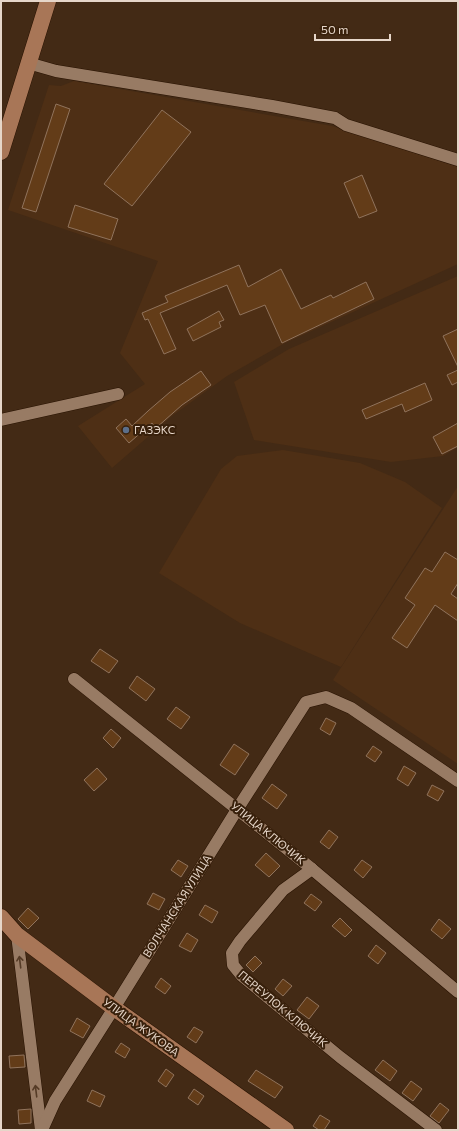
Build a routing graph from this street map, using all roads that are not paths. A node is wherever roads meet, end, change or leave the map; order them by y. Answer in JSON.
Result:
{"nodes":[{"id":1,"x":48,"y":1,"type":"edge"},
{"id":2,"x":28,"y":63,"type":"junction"},
{"id":3,"x":1,"y":152,"type":"edge"},
{"id":4,"x":458,"y":160,"type":"edge"},
{"id":5,"x":118,"y":394,"type":"dead end"},
{"id":6,"x":1,"y":420,"type":"edge"},
{"id":7,"x":74,"y":679,"type":"dead end"},
{"id":8,"x":458,"y":781,"type":"edge"},
{"id":9,"x":238,"y":808,"type":"junction"},
{"id":10,"x":312,"y":869,"type":"junction"},
{"id":11,"x":1,"y":918,"type":"edge"},
{"id":12,"x":17,"y":935,"type":"junction"},
{"id":13,"x":458,"y":992,"type":"edge"},
{"id":14,"x":114,"y":1008,"type":"junction"},
{"id":15,"x":41,"y":1130,"type":"edge"},
{"id":16,"x":286,"y":1130,"type":"edge"},
{"id":17,"x":436,"y":1130,"type":"edge"}],
"edges":[{"from":1,"to":2,"type":"main road"},
{"from":2,"to":3,"type":"main road"},
{"from":2,"to":4,"type":"street"},
{"from":5,"to":6,"type":"street"},
{"from":7,"to":9,"type":"street","name":"УЛИЦА КЛЮЧИК"},
{"from":8,"to":9,"type":"street","name":"ВОЛЧАНСКАЯ УЛИЦА"},
{"from":9,"to":10,"type":"street","name":"УЛИЦА КЛЮЧИК"},
{"from":9,"to":14,"type":"street","name":"ВОЛЧАНСКАЯ УЛИЦА"},
{"from":10,"to":13,"type":"street","name":"УЛИЦА КЛЮЧИК"},
{"from":10,"to":17,"type":"street","name":"ПЕРЕУЛОК КЛЮЧИК"},
{"from":11,"to":12,"type":"main road","name":"УЛИЦА ЖУКОВА"},
{"from":12,"to":14,"type":"main road","name":"УЛИЦА ЖУКОВА"},
{"from":15,"to":12,"type":"street","name":"ВОЛЧАНСКАЯ УЛИЦА","one_way":true},
{"from":14,"to":15,"type":"street","name":"ВОЛЧАНСКАЯ УЛИЦА"},
{"from":14,"to":16,"type":"main road","name":"УЛИЦА ЖУКОВА"}]}
